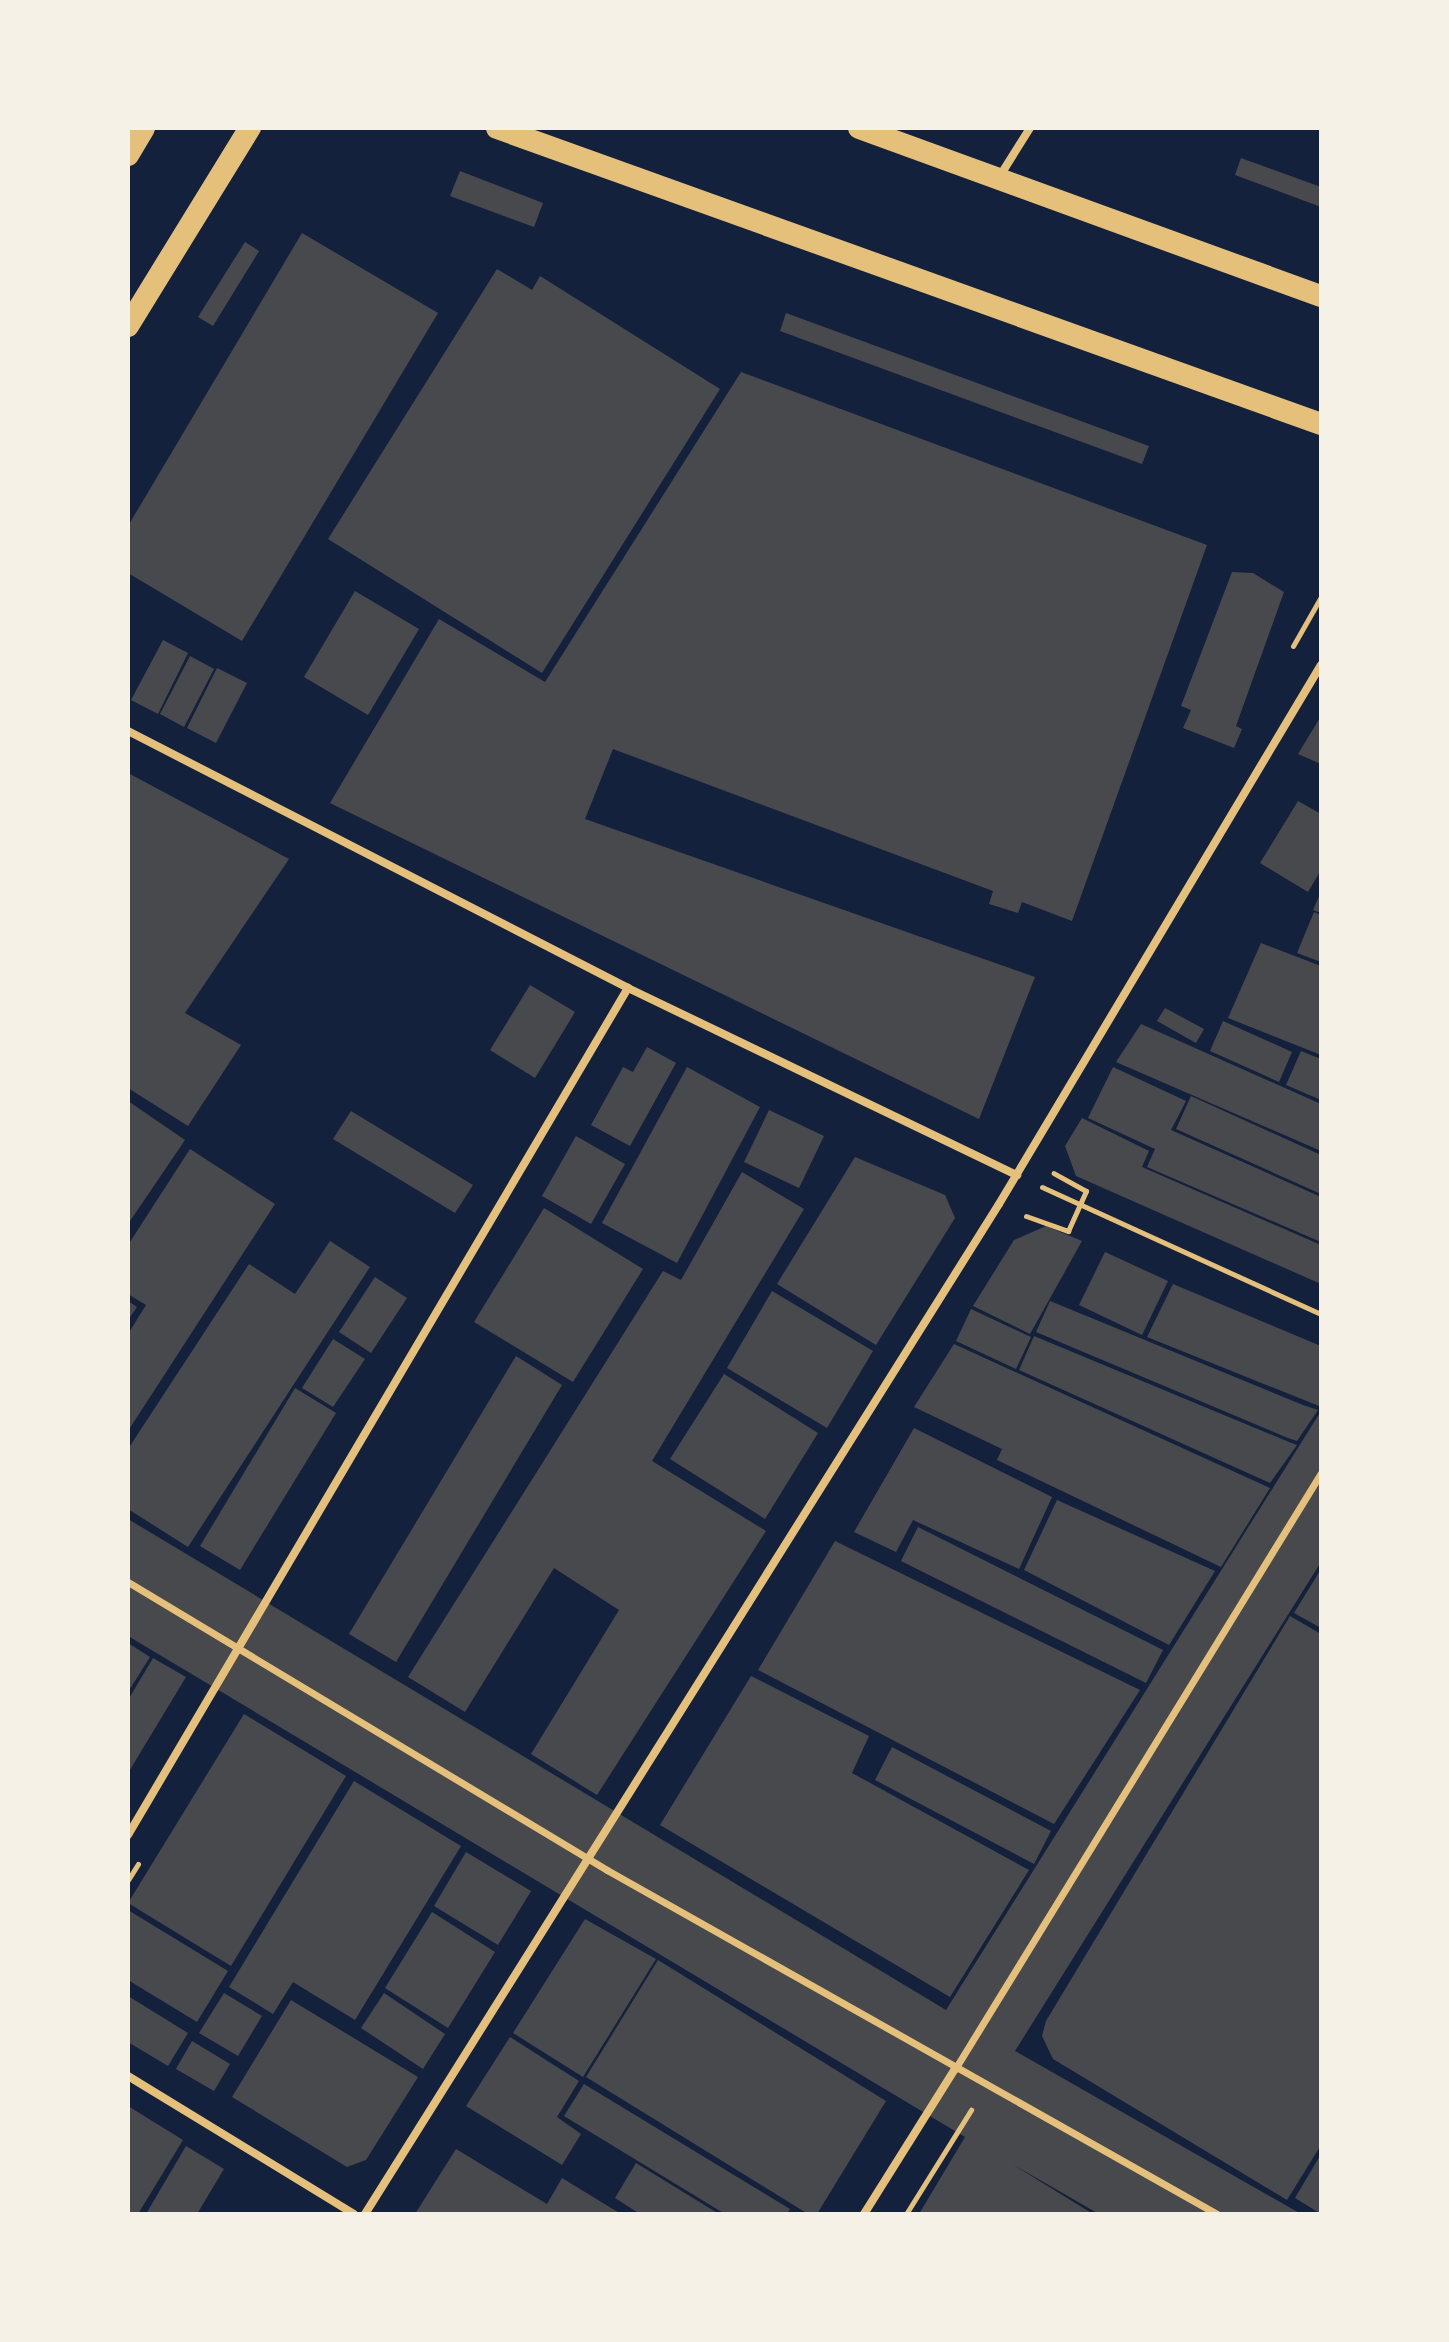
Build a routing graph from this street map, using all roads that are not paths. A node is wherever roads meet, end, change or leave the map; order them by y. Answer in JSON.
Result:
{"nodes":[{"id":1,"x":144,"y":128,"type":"edge"},
{"id":2,"x":250,"y":128,"type":"edge"},
{"id":3,"x":497,"y":128,"type":"edge"},
{"id":4,"x":859,"y":128,"type":"edge"},
{"id":5,"x":1030,"y":128,"type":"edge"},
{"id":6,"x":128,"y":155,"type":"edge"},
{"id":7,"x":998,"y":179,"type":"junction"},
{"id":8,"x":1321,"y":296,"type":"edge"},
{"id":9,"x":128,"y":326,"type":"edge"},
{"id":10,"x":1321,"y":424,"type":"edge"},
{"id":11,"x":1321,"y":665,"type":"edge"},
{"id":12,"x":128,"y":731,"type":"edge"},
{"id":13,"x":628,"y":988,"type":"junction"},
{"id":14,"x":1017,"y":1175,"type":"junction"},
{"id":15,"x":1321,"y":1473,"type":"edge"},
{"id":16,"x":128,"y":1582,"type":"edge"},
{"id":17,"x":237,"y":1648,"type":"junction"},
{"id":18,"x":128,"y":1835,"type":"edge"},
{"id":19,"x":587,"y":1858,"type":"junction"},
{"id":20,"x":955,"y":2069,"type":"junction"},
{"id":21,"x":128,"y":2076,"type":"edge"},
{"id":22,"x":354,"y":2214,"type":"edge"},
{"id":23,"x":365,"y":2214,"type":"edge"},
{"id":24,"x":864,"y":2214,"type":"edge"},
{"id":25,"x":1217,"y":2214,"type":"edge"}],
"edges":[{"from":1,"to":6,"type":"highway"},
{"from":2,"to":9,"type":"highway"},
{"from":3,"to":10,"type":"highway"},
{"from":4,"to":7,"type":"highway"},
{"from":5,"to":7,"type":"street"},
{"from":7,"to":8,"type":"highway"},
{"from":11,"to":14,"type":"street"},
{"from":12,"to":13,"type":"street"},
{"from":13,"to":14,"type":"street"},
{"from":13,"to":17,"type":"street"},
{"from":14,"to":19,"type":"street"},
{"from":15,"to":20,"type":"street"},
{"from":16,"to":17,"type":"street"},
{"from":17,"to":18,"type":"street"},
{"from":17,"to":19,"type":"street"},
{"from":19,"to":20,"type":"street"},
{"from":19,"to":23,"type":"street"},
{"from":20,"to":24,"type":"street"},
{"from":20,"to":25,"type":"street"},
{"from":21,"to":22,"type":"street"}]}
